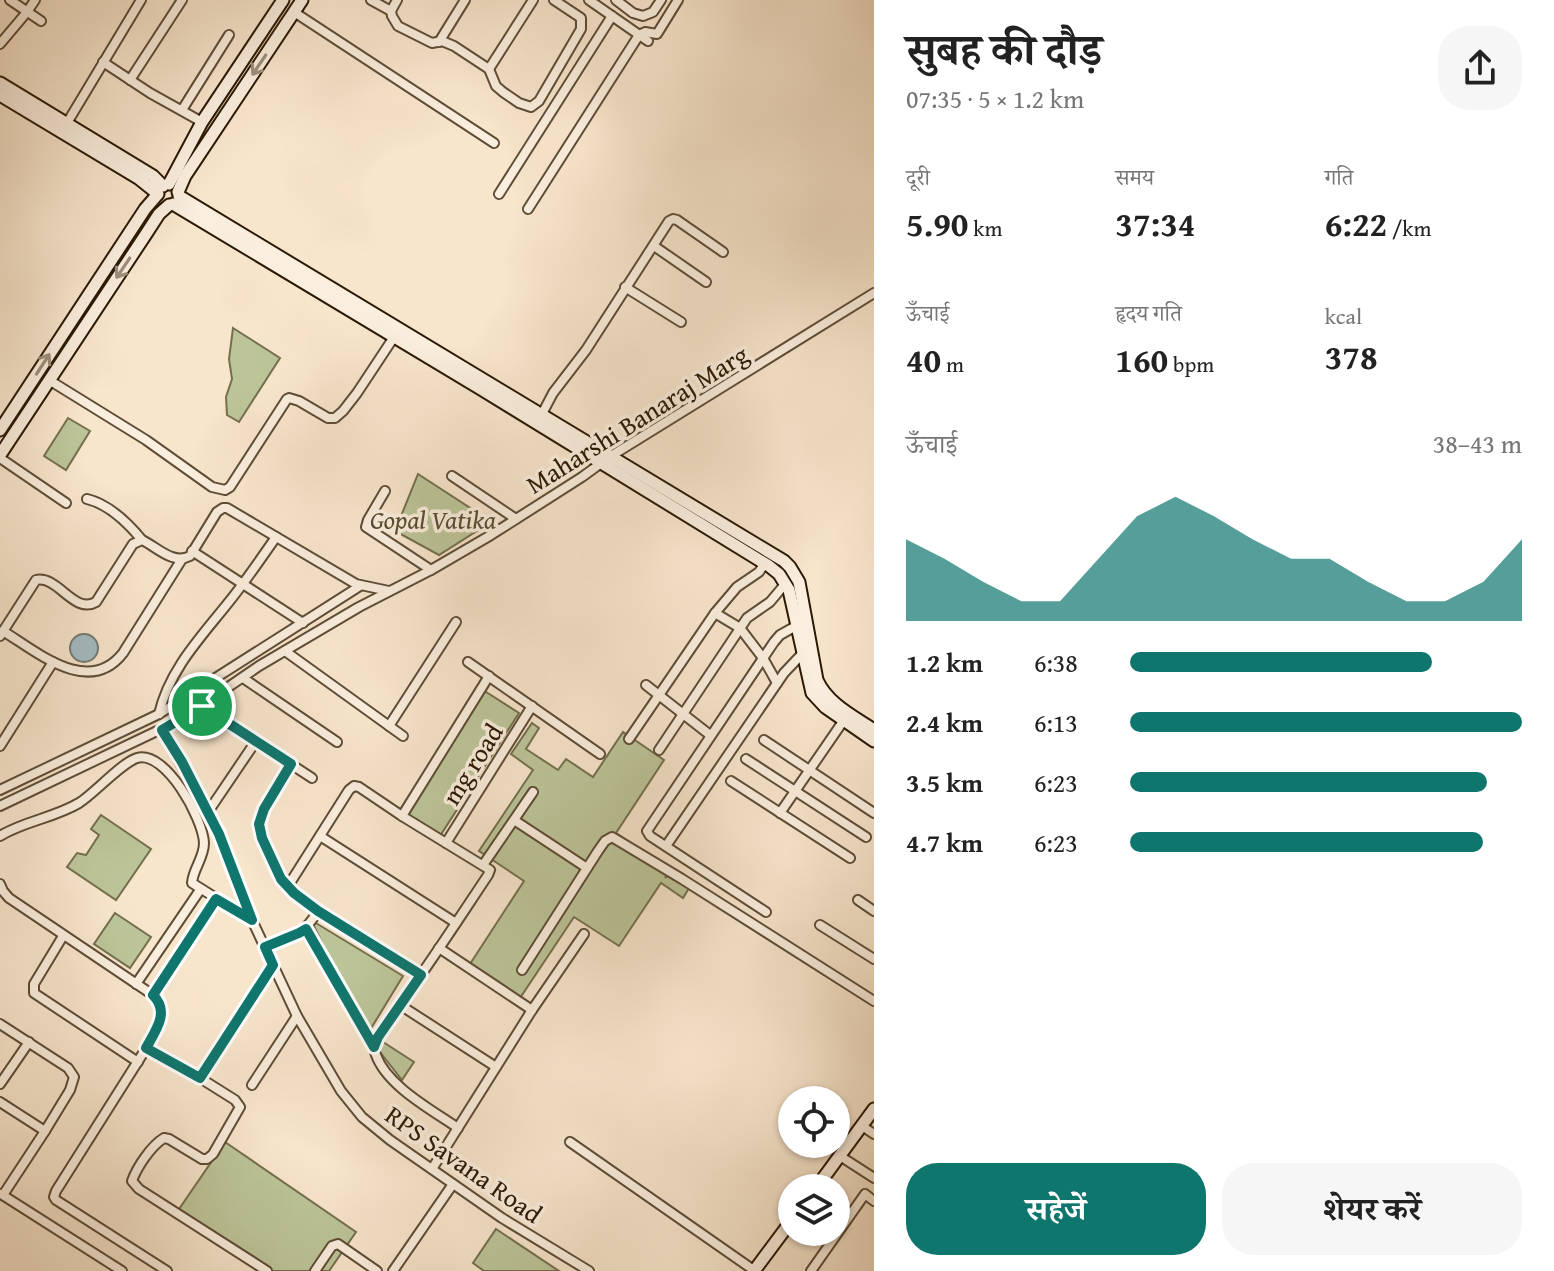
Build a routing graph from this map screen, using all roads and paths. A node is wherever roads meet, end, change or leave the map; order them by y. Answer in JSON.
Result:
{"nodes":[{"id":1,"x":10,"y":0,"type":"edge"},
{"id":2,"x":35,"y":0,"type":"edge"},
{"id":3,"x":141,"y":0,"type":"edge"},
{"id":4,"x":182,"y":0,"type":"edge"},
{"id":5,"x":283,"y":0,"type":"edge"},
{"id":6,"x":302,"y":0,"type":"edge"},
{"id":7,"x":371,"y":0,"type":"edge"},
{"id":8,"x":397,"y":0,"type":"edge"},
{"id":9,"x":465,"y":0,"type":"edge"},
{"id":10,"x":533,"y":0,"type":"edge"},
{"id":11,"x":554,"y":0,"type":"edge"},
{"id":12,"x":589,"y":0,"type":"edge"},
{"id":13,"x":616,"y":0,"type":"edge"},
{"id":14,"x":661,"y":0,"type":"edge"},
{"id":15,"x":678,"y":0,"type":"edge"},
{"id":16,"x":391,"y":11,"type":"junction"},
{"id":17,"x":27,"y":12,"type":"junction"},
{"id":18,"x":294,"y":12,"type":"junction"},
{"id":19,"x":577,"y":15,"type":"junction"},
{"id":20,"x":612,"y":16,"type":"junction"},
{"id":21,"x":41,"y":21,"type":"dead end"},
{"id":22,"x":229,"y":35,"type":"dead end"},
{"id":23,"x":639,"y":35,"type":"junction"},
{"id":24,"x":648,"y":41,"type":"dead end"},
{"id":25,"x":439,"y":42,"type":"junction"},
{"id":26,"x":0,"y":44,"type":"edge"},
{"id":27,"x":103,"y":62,"type":"junction"},
{"id":28,"x":489,"y":69,"type":"junction"},
{"id":29,"x":130,"y":80,"type":"junction"},
{"id":30,"x":0,"y":83,"type":"edge"},
{"id":31,"x":0,"y":95,"type":"edge"},
{"id":32,"x":182,"y":110,"type":"junction"},
{"id":33,"x":202,"y":122,"type":"junction"},
{"id":34,"x":67,"y":123,"type":"junction"},
{"id":35,"x":494,"y":143,"type":"dead end"},
{"id":36,"x":170,"y":194,"type":"junction"},
{"id":37,"x":499,"y":194,"type":"dead end"},
{"id":38,"x":528,"y":209,"type":"dead end"},
{"id":39,"x":654,"y":246,"type":"junction"},
{"id":40,"x":723,"y":252,"type":"dead end"},
{"id":41,"x":706,"y":282,"type":"dead end"},
{"id":42,"x":625,"y":287,"type":"junction"},
{"id":43,"x":874,"y":293,"type":"edge"},
{"id":44,"x":681,"y":322,"type":"dead end"},
{"id":45,"x":394,"y":337,"type":"junction"},
{"id":46,"x":49,"y":380,"type":"junction"},
{"id":47,"x":542,"y":414,"type":"junction"},
{"id":48,"x":0,"y":430,"type":"edge"},
{"id":49,"x":0,"y":456,"type":"edge"},
{"id":50,"x":606,"y":459,"type":"junction"},
{"id":51,"x":452,"y":476,"type":"dead end"},
{"id":52,"x":385,"y":491,"type":"dead end"},
{"id":53,"x":87,"y":499,"type":"dead end"},
{"id":54,"x":66,"y":503,"type":"dead end"},
{"id":55,"x":516,"y":519,"type":"junction"},
{"id":56,"x":276,"y":537,"type":"junction"},
{"id":57,"x":142,"y":540,"type":"junction"},
{"id":58,"x":192,"y":551,"type":"junction"},
{"id":59,"x":182,"y":559,"type":"junction"},
{"id":60,"x":765,"y":563,"type":"junction"},
{"id":61,"x":431,"y":570,"type":"junction"},
{"id":62,"x":244,"y":583,"type":"junction"},
{"id":63,"x":786,"y":583,"type":"junction"},
{"id":64,"x":360,"y":586,"type":"junction"},
{"id":65,"x":389,"y":591,"type":"junction"},
{"id":66,"x":715,"y":613,"type":"junction"},
{"id":67,"x":456,"y":622,"type":"dead end"},
{"id":68,"x":303,"y":623,"type":"junction"},
{"id":69,"x":796,"y":626,"type":"junction"},
{"id":70,"x":740,"y":628,"type":"junction"},
{"id":71,"x":2,"y":634,"type":"edge"},
{"id":72,"x":285,"y":651,"type":"junction"},
{"id":73,"x":802,"y":654,"type":"junction"},
{"id":74,"x":763,"y":658,"type":"junction"},
{"id":75,"x":53,"y":662,"type":"junction"},
{"id":76,"x":468,"y":662,"type":"dead end"},
{"id":77,"x":489,"y":676,"type":"junction"},
{"id":78,"x":243,"y":678,"type":"junction"},
{"id":79,"x":777,"y":683,"type":"junction"},
{"id":80,"x":646,"y":685,"type":"dead end"},
{"id":81,"x":660,"y":694,"type":"junction"},
{"id":82,"x":202,"y":706,"type":"junction"},
{"id":83,"x":532,"y":706,"type":"junction"},
{"id":84,"x":683,"y":713,"type":"junction"},
{"id":85,"x":159,"y":714,"type":"junction"},
{"id":86,"x":844,"y":720,"type":"junction"},
{"id":87,"x":389,"y":726,"type":"junction"},
{"id":88,"x":162,"y":730,"type":"junction"},
{"id":89,"x":874,"y":730,"type":"edge"},
{"id":90,"x":710,"y":735,"type":"junction"},
{"id":91,"x":403,"y":736,"type":"dead end"},
{"id":92,"x":629,"y":739,"type":"dead end"},
{"id":93,"x":764,"y":740,"type":"dead end"},
{"id":94,"x":256,"y":741,"type":"junction"},
{"id":95,"x":874,"y":741,"type":"edge"},
{"id":96,"x":337,"y":742,"type":"dead end"},
{"id":97,"x":0,"y":746,"type":"edge"},
{"id":98,"x":659,"y":750,"type":"dead end"},
{"id":99,"x":600,"y":754,"type":"dead end"},
{"id":100,"x":746,"y":759,"type":"dead end"},
{"id":101,"x":291,"y":764,"type":"junction"},
{"id":102,"x":809,"y":770,"type":"junction"},
{"id":103,"x":312,"y":778,"type":"dead end"},
{"id":104,"x":731,"y":781,"type":"dead end"},
{"id":105,"x":0,"y":790,"type":"edge"},
{"id":106,"x":795,"y":790,"type":"junction"},
{"id":107,"x":533,"y":792,"type":"dead end"},
{"id":108,"x":0,"y":806,"type":"edge"},
{"id":109,"x":208,"y":812,"type":"junction"},
{"id":110,"x":780,"y":813,"type":"junction"},
{"id":111,"x":874,"y":813,"type":"edge"},
{"id":112,"x":402,"y":816,"type":"junction"},
{"id":113,"x":514,"y":820,"type":"junction"},
{"id":114,"x":0,"y":836,"type":"edge"},
{"id":115,"x":320,"y":836,"type":"junction"},
{"id":116,"x":866,"y":837,"type":"dead end"},
{"id":117,"x":446,"y":843,"type":"junction"},
{"id":118,"x":666,"y":846,"type":"junction"},
{"id":119,"x":850,"y":858,"type":"dead end"},
{"id":120,"x":483,"y":865,"type":"junction"},
{"id":121,"x":587,"y":868,"type":"junction"},
{"id":122,"x":0,"y":884,"type":"edge"},
{"id":123,"x":291,"y":888,"type":"junction"},
{"id":124,"x":200,"y":890,"type":"junction"},
{"id":125,"x":3,"y":898,"type":"edge"},
{"id":126,"x":216,"y":899,"type":"junction"},
{"id":127,"x":858,"y":900,"type":"dead end"},
{"id":128,"x":318,"y":911,"type":"junction"},
{"id":129,"x":874,"y":911,"type":"edge"},
{"id":130,"x":766,"y":912,"type":"dead end"},
{"id":131,"x":252,"y":920,"type":"junction"},
{"id":132,"x":456,"y":923,"type":"junction"},
{"id":133,"x":820,"y":925,"type":"dead end"},
{"id":134,"x":306,"y":929,"type":"junction"},
{"id":135,"x":584,"y":934,"type":"dead end"},
{"id":136,"x":63,"y":936,"type":"junction"},
{"id":137,"x":265,"y":947,"type":"junction"},
{"id":138,"x":439,"y":948,"type":"junction"},
{"id":139,"x":874,"y":959,"type":"edge"},
{"id":140,"x":273,"y":965,"type":"junction"},
{"id":141,"x":522,"y":970,"type":"dead end"},
{"id":142,"x":421,"y":975,"type":"junction"},
{"id":143,"x":136,"y":984,"type":"junction"},
{"id":144,"x":153,"y":995,"type":"junction"},
{"id":145,"x":874,"y":1001,"type":"edge"},
{"id":146,"x":400,"y":1005,"type":"junction"},
{"id":147,"x":532,"y":1010,"type":"junction"},
{"id":148,"x":297,"y":1016,"type":"junction"},
{"id":149,"x":0,"y":1024,"type":"edge"},
{"id":150,"x":29,"y":1042,"type":"junction"},
{"id":151,"x":374,"y":1047,"type":"junction"},
{"id":152,"x":146,"y":1048,"type":"junction"},
{"id":153,"x":138,"y":1062,"type":"junction"},
{"id":154,"x":496,"y":1067,"type":"junction"},
{"id":155,"x":200,"y":1078,"type":"junction"},
{"id":156,"x":0,"y":1084,"type":"edge"},
{"id":157,"x":252,"y":1085,"type":"dead end"},
{"id":158,"x":0,"y":1102,"type":"edge"},
{"id":159,"x":874,"y":1109,"type":"edge"},
{"id":160,"x":862,"y":1126,"type":"junction"},
{"id":161,"x":458,"y":1128,"type":"junction"},
{"id":162,"x":45,"y":1131,"type":"junction"},
{"id":163,"x":874,"y":1134,"type":"edge"},
{"id":164,"x":570,"y":1142,"type":"dead end"},
{"id":165,"x":850,"y":1142,"type":"edge"},
{"id":166,"x":843,"y":1158,"type":"edge"},
{"id":167,"x":432,"y":1169,"type":"junction"},
{"id":168,"x":874,"y":1178,"type":"edge"},
{"id":169,"x":453,"y":1184,"type":"junction"},
{"id":170,"x":1,"y":1194,"type":"edge"},
{"id":171,"x":874,"y":1201,"type":"edge"},
{"id":172,"x":850,"y":1214,"type":"edge"},
{"id":173,"x":778,"y":1239,"type":"edge"},
{"id":174,"x":828,"y":1246,"type":"edge"},
{"id":175,"x":122,"y":1271,"type":"edge"},
{"id":176,"x":167,"y":1271,"type":"edge"},
{"id":177,"x":267,"y":1271,"type":"edge"},
{"id":178,"x":315,"y":1271,"type":"edge"},
{"id":179,"x":377,"y":1271,"type":"edge"},
{"id":180,"x":393,"y":1271,"type":"edge"},
{"id":181,"x":589,"y":1271,"type":"edge"},
{"id":182,"x":754,"y":1271,"type":"edge"},
{"id":183,"x":811,"y":1271,"type":"edge"}],
"edges":[{"from":1,"to":17,"type":"street"},
{"from":2,"to":17,"type":"street"},
{"from":3,"to":27,"type":"street"},
{"from":4,"to":29,"type":"street"},
{"from":5,"to":33,"type":"street"},
{"from":6,"to":18,"type":"street"},
{"from":7,"to":16,"type":"street"},
{"from":8,"to":16,"type":"street"},
{"from":9,"to":25,"type":"street"},
{"from":10,"to":28,"type":"street"},
{"from":11,"to":19,"type":"street"},
{"from":12,"to":19,"type":"street"},
{"from":12,"to":20,"type":"street"},
{"from":13,"to":14,"type":"street"},
{"from":15,"to":23,"type":"street"},
{"from":16,"to":25,"type":"street"},
{"from":17,"to":21,"type":"street"},
{"from":17,"to":26,"type":"street"},
{"from":18,"to":35,"type":"street"},
{"from":18,"to":36,"type":"street","one_way":true},
{"from":19,"to":28,"type":"street"},
{"from":20,"to":23,"type":"street"},
{"from":20,"to":37,"type":"street"},
{"from":22,"to":32,"type":"street"},
{"from":23,"to":24,"type":"street"},
{"from":23,"to":38,"type":"street"},
{"from":25,"to":28,"type":"street"},
{"from":27,"to":29,"type":"street"},
{"from":27,"to":34,"type":"street"},
{"from":29,"to":32,"type":"street"},
{"from":30,"to":34,"type":"street"},
{"from":31,"to":36,"type":"street"},
{"from":32,"to":33,"type":"street"},
{"from":33,"to":36,"type":"street"},
{"from":34,"to":36,"type":"street"},
{"from":36,"to":45,"type":"street"},
{"from":36,"to":46,"type":"street","one_way":true},
{"from":36,"to":47,"type":"street"},
{"from":48,"to":36,"type":"street","one_way":true},
{"from":39,"to":40,"type":"street"},
{"from":39,"to":41,"type":"street"},
{"from":39,"to":42,"type":"street"},
{"from":42,"to":44,"type":"street"},
{"from":42,"to":47,"type":"street"},
{"from":43,"to":50,"type":"street","name":"Maharshi Banaraj Marg"},
{"from":45,"to":46,"type":"street"},
{"from":45,"to":50,"type":"street"},
{"from":46,"to":49,"type":"street"},
{"from":47,"to":50,"type":"street"},
{"from":49,"to":54,"type":"street"},
{"from":50,"to":55,"type":"street","name":"Maharshi Banaraj Marg"},
{"from":50,"to":60,"type":"street"},
{"from":50,"to":89,"type":"street"},
{"from":51,"to":55,"type":"street"},
{"from":52,"to":61,"type":"street"},
{"from":53,"to":57,"type":"street"},
{"from":55,"to":61,"type":"street","name":"Maharshi Banaraj Marg"},
{"from":56,"to":58,"type":"street"},
{"from":56,"to":62,"type":"street"},
{"from":56,"to":64,"type":"street"},
{"from":57,"to":59,"type":"street"},
{"from":57,"to":71,"type":"street"},
{"from":58,"to":59,"type":"street"},
{"from":58,"to":62,"type":"street"},
{"from":59,"to":75,"type":"street"},
{"from":60,"to":63,"type":"street"},
{"from":60,"to":66,"type":"street"},
{"from":61,"to":65,"type":"street","name":"Maharshi Banaraj Marg"},
{"from":62,"to":68,"type":"street"},
{"from":62,"to":85,"type":"street"},
{"from":63,"to":69,"type":"street"},
{"from":63,"to":70,"type":"street"},
{"from":64,"to":65,"type":"street"},
{"from":64,"to":68,"type":"street"},
{"from":65,"to":72,"type":"street","name":"Maharshi Banaraj Marg"},
{"from":66,"to":70,"type":"street"},
{"from":66,"to":81,"type":"street"},
{"from":67,"to":87,"type":"street"},
{"from":68,"to":85,"type":"street"},
{"from":69,"to":73,"type":"street"},
{"from":69,"to":74,"type":"street"},
{"from":70,"to":74,"type":"street"},
{"from":70,"to":84,"type":"street"},
{"from":71,"to":75,"type":"street"},
{"from":72,"to":78,"type":"street","name":"Maharshi Banaraj Marg"},
{"from":72,"to":87,"type":"street"},
{"from":73,"to":79,"type":"street"},
{"from":73,"to":86,"type":"street"},
{"from":74,"to":79,"type":"street"},
{"from":74,"to":90,"type":"street"},
{"from":75,"to":97,"type":"street"},
{"from":76,"to":77,"type":"street"},
{"from":77,"to":83,"type":"street"},
{"from":77,"to":112,"type":"street"},
{"from":78,"to":82,"type":"street","name":"Maharshi Banaraj Marg"},
{"from":78,"to":96,"type":"street"},
{"from":79,"to":118,"type":"street"},
{"from":80,"to":81,"type":"street"},
{"from":81,"to":84,"type":"street"},
{"from":81,"to":92,"type":"street"},
{"from":82,"to":88,"type":"street","name":"Maharshi Banaraj Marg"},
{"from":82,"to":94,"type":"street"},
{"from":83,"to":99,"type":"street"},
{"from":83,"to":117,"type":"street","name":"mg road"},
{"from":84,"to":90,"type":"street"},
{"from":84,"to":98,"type":"street"},
{"from":85,"to":105,"type":"street"},
{"from":86,"to":95,"type":"street"},
{"from":86,"to":102,"type":"street"},
{"from":87,"to":91,"type":"street"},
{"from":88,"to":108,"type":"street","name":"Maharshi Banaraj Marg"},
{"from":88,"to":109,"type":"street","name":"RPS Savana Road"},
{"from":90,"to":118,"type":"street"},
{"from":93,"to":102,"type":"street"},
{"from":94,"to":101,"type":"street"},
{"from":94,"to":109,"type":"street"},
{"from":100,"to":106,"type":"street"},
{"from":101,"to":103,"type":"street"},
{"from":101,"to":123,"type":"street"},
{"from":102,"to":106,"type":"street"},
{"from":102,"to":111,"type":"street"},
{"from":104,"to":110,"type":"street"},
{"from":106,"to":110,"type":"street"},
{"from":106,"to":116,"type":"street"},
{"from":107,"to":113,"type":"street"},
{"from":109,"to":131,"type":"street","name":"RPS Savana Road"},
{"from":110,"to":119,"type":"street"},
{"from":112,"to":115,"type":"street"},
{"from":112,"to":117,"type":"street"},
{"from":113,"to":120,"type":"street"},
{"from":113,"to":121,"type":"street"},
{"from":114,"to":124,"type":"street"},
{"from":115,"to":123,"type":"street"},
{"from":115,"to":132,"type":"street"},
{"from":117,"to":120,"type":"street"},
{"from":118,"to":130,"type":"street"},
{"from":120,"to":132,"type":"street"},
{"from":121,"to":141,"type":"street"},
{"from":121,"to":145,"type":"street"},
{"from":122,"to":125,"type":"street"},
{"from":123,"to":128,"type":"street"},
{"from":124,"to":126,"type":"street"},
{"from":124,"to":143,"type":"street"},
{"from":125,"to":136,"type":"street"},
{"from":126,"to":131,"type":"street"},
{"from":126,"to":144,"type":"street"},
{"from":127,"to":129,"type":"street"},
{"from":128,"to":134,"type":"street"},
{"from":128,"to":142,"type":"street"},
{"from":131,"to":137,"type":"street","name":"RPS Savana Road"},
{"from":132,"to":138,"type":"street"},
{"from":133,"to":139,"type":"street"},
{"from":134,"to":137,"type":"street"},
{"from":134,"to":151,"type":"street"},
{"from":135,"to":147,"type":"street"},
{"from":136,"to":143,"type":"street"},
{"from":136,"to":153,"type":"street"},
{"from":137,"to":140,"type":"street","name":"RPS Savana Road"},
{"from":138,"to":142,"type":"street"},
{"from":138,"to":147,"type":"street"},
{"from":140,"to":148,"type":"street","name":"RPS Savana Road"},
{"from":140,"to":155,"type":"street"},
{"from":142,"to":146,"type":"street"},
{"from":143,"to":144,"type":"street"},
{"from":144,"to":152,"type":"street"},
{"from":146,"to":151,"type":"street"},
{"from":146,"to":154,"type":"street"},
{"from":147,"to":154,"type":"street"},
{"from":148,"to":157,"type":"street"},
{"from":148,"to":167,"type":"street","name":"RPS Savana Road"},
{"from":149,"to":150,"type":"street"},
{"from":150,"to":156,"type":"street"},
{"from":150,"to":162,"type":"street"},
{"from":151,"to":161,"type":"street"},
{"from":152,"to":153,"type":"street"},
{"from":152,"to":155,"type":"street"},
{"from":153,"to":176,"type":"street"},
{"from":154,"to":161,"type":"street"},
{"from":155,"to":177,"type":"street"},
{"from":158,"to":162,"type":"street"},
{"from":159,"to":160,"type":"street"},
{"from":160,"to":163,"type":"street"},
{"from":160,"to":165,"type":"street"},
{"from":161,"to":167,"type":"street"},
{"from":162,"to":170,"type":"street"},
{"from":164,"to":182,"type":"street"},
{"from":166,"to":168,"type":"street"},
{"from":167,"to":169,"type":"street","name":"RPS Savana Road"},
{"from":169,"to":180,"type":"street"},
{"from":169,"to":181,"type":"street","name":"RPS Savana Road"},
{"from":170,"to":175,"type":"street"},
{"from":171,"to":172,"type":"street"},
{"from":173,"to":182,"type":"street"},
{"from":174,"to":183,"type":"street"},
{"from":178,"to":179,"type":"street"}]}
